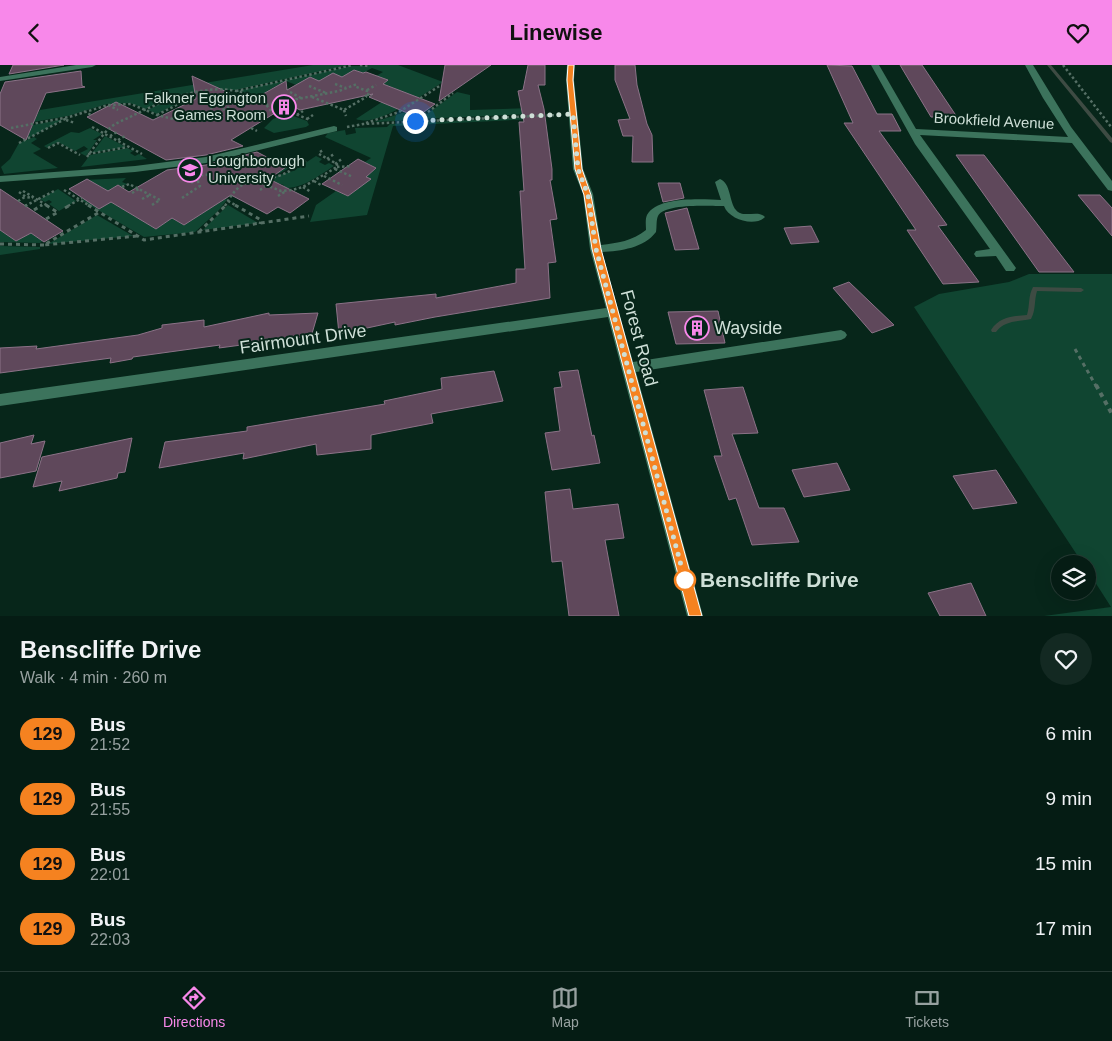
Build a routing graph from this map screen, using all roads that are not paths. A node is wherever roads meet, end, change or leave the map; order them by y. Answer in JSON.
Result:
{"nodes":[{"id":1,"x":92,"y":65,"type":"edge"},
{"id":2,"x":571,"y":65,"type":"edge"},
{"id":3,"x":875,"y":65,"type":"edge"},
{"id":4,"x":1029,"y":65,"type":"edge"},
{"id":5,"x":0,"y":79,"type":"edge"},
{"id":6,"x":334,"y":129,"type":"road end"},
{"id":7,"x":913,"y":132,"type":"junction"},
{"id":8,"x":1074,"y":141,"type":"junction"},
{"id":9,"x":0,"y":179,"type":"edge"},
{"id":10,"x":720,"y":182,"type":"dead end"},
{"id":11,"x":1112,"y":188,"type":"edge"},
{"id":12,"x":726,"y":203,"type":"junction"},
{"id":13,"x":760,"y":217,"type":"dead end"},
{"id":14,"x":596,"y":249,"type":"junction"},
{"id":15,"x":999,"y":253,"type":"junction"},
{"id":16,"x":980,"y":254,"type":"dead end"},
{"id":17,"x":1010,"y":268,"type":"dead end"},
{"id":18,"x":612,"y":312,"type":"junction"},
{"id":19,"x":841,"y":335,"type":"dead end"},
{"id":20,"x":627,"y":368,"type":"junction"},
{"id":21,"x":0,"y":400,"type":"edge"},
{"id":22,"x":695,"y":616,"type":"edge"}],
"edges":[{"from":1,"to":5,"type":"street"},
{"from":2,"to":14,"type":"street","name":"Forest Road"},
{"from":3,"to":7,"type":"street","name":"Brookfield Avenue"},
{"from":4,"to":8,"type":"street","name":"Brookfield Avenue"},
{"from":6,"to":9,"type":"street"},
{"from":7,"to":8,"type":"street","name":"Brookfield Avenue"},
{"from":7,"to":15,"type":"street","name":"Brookfield Avenue"},
{"from":8,"to":11,"type":"street","name":"Brookfield Avenue"},
{"from":10,"to":12,"type":"street"},
{"from":12,"to":13,"type":"street"},
{"from":12,"to":14,"type":"street"},
{"from":14,"to":18,"type":"street","name":"Forest Road"},
{"from":15,"to":16,"type":"street"},
{"from":15,"to":17,"type":"street","name":"Brookfield Avenue"},
{"from":18,"to":20,"type":"street","name":"Forest Road"},
{"from":18,"to":21,"type":"street","name":"Fairmount Drive"},
{"from":19,"to":20,"type":"street"},
{"from":20,"to":22,"type":"street","name":"Forest Road"}]}
